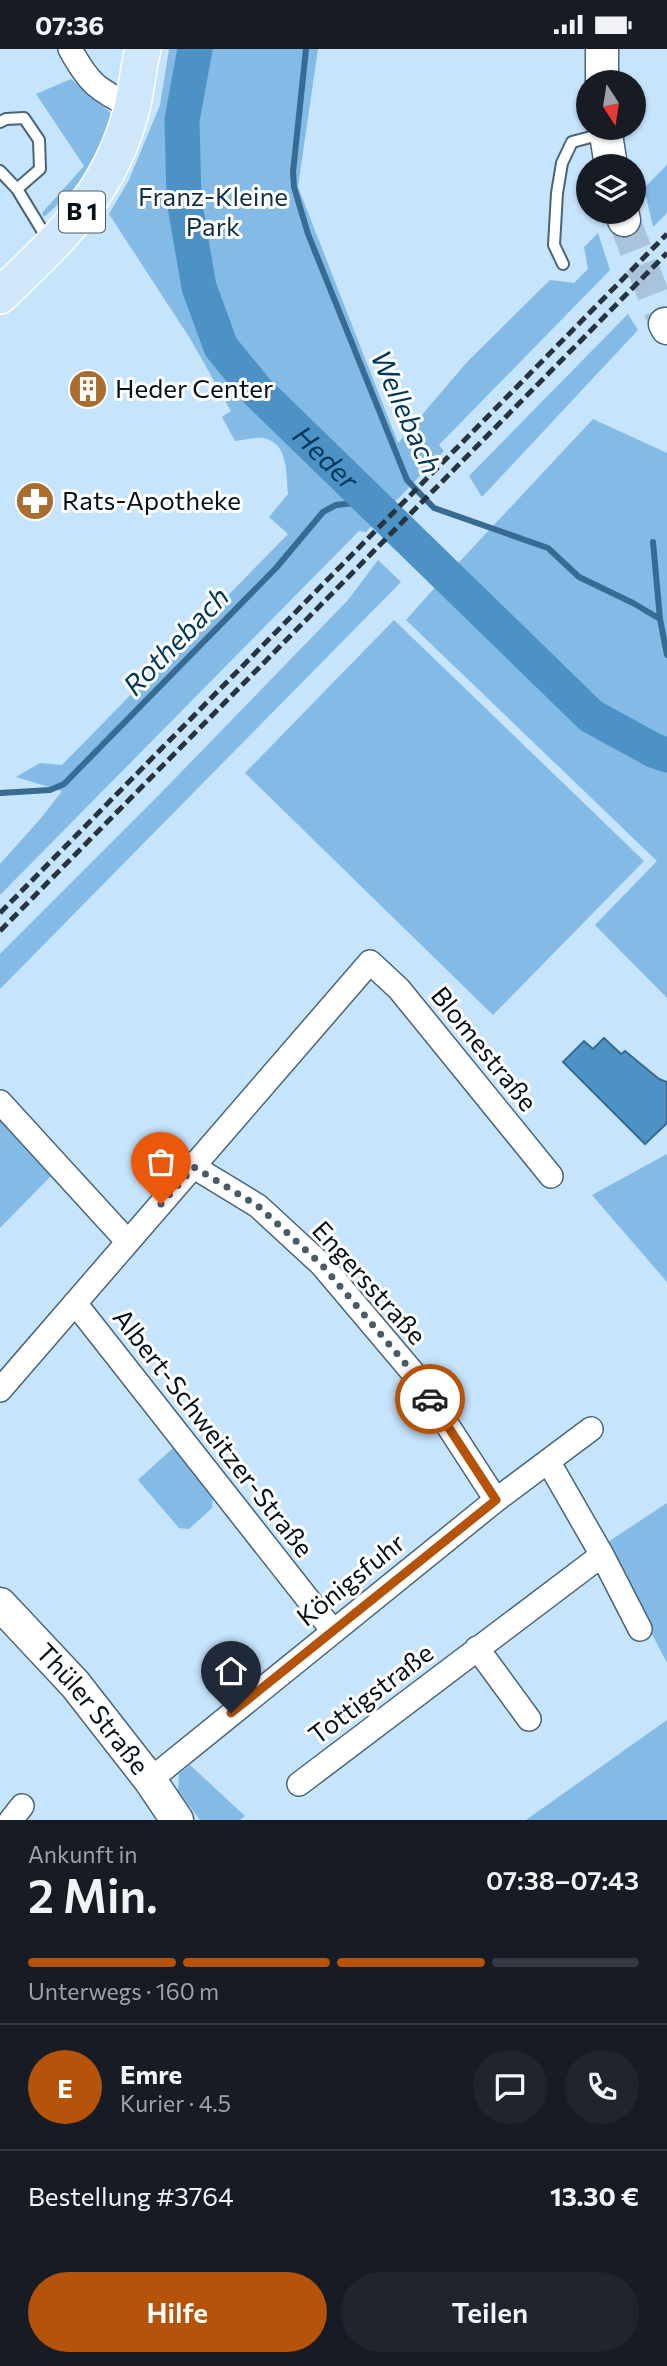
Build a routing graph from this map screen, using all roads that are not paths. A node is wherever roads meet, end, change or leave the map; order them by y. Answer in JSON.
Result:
{"nodes":[{"id":1,"x":71,"y":49,"type":"edge"},
{"id":2,"x":143,"y":49,"type":"edge"},
{"id":3,"x":602,"y":49,"type":"edge"},
{"id":4,"x":602,"y":70,"type":"edge"},
{"id":5,"x":132,"y":107,"type":"junction"},
{"id":6,"x":0,"y":123,"type":"edge"},
{"id":7,"x":578,"y":140,"type":"edge"},
{"id":8,"x":0,"y":171,"type":"edge"},
{"id":9,"x":17,"y":189,"type":"junction"},
{"id":10,"x":52,"y":246,"type":"junction"},
{"id":11,"x":563,"y":264,"type":"dead end"},
{"id":12,"x":4,"y":287,"type":"edge"},
{"id":13,"x":0,"y":1102,"type":"edge"},
{"id":14,"x":194,"y":1167,"type":"junction"},
{"id":15,"x":551,"y":1176,"type":"dead end"},
{"id":16,"x":128,"y":1242,"type":"junction"},
{"id":17,"x":75,"y":1303,"type":"junction"},
{"id":18,"x":0,"y":1391,"type":"edge"},
{"id":19,"x":591,"y":1429,"type":"dead end"},
{"id":20,"x":548,"y":1461,"type":"junction"},
{"id":21,"x":496,"y":1500,"type":"junction"},
{"id":22,"x":602,"y":1555,"type":"junction"},
{"id":23,"x":0,"y":1604,"type":"edge"},
{"id":24,"x":640,"y":1629,"type":"dead end"},
{"id":25,"x":333,"y":1630,"type":"junction"},
{"id":26,"x":477,"y":1648,"type":"junction"},
{"id":27,"x":529,"y":1719,"type":"dead end"},
{"id":28,"x":150,"y":1780,"type":"junction"},
{"id":29,"x":299,"y":1784,"type":"dead end"},
{"id":30,"x":177,"y":1820,"type":"edge"}],
"edges":[{"from":1,"to":5,"type":"street"},
{"from":2,"to":5,"type":"main road","number":"B 1"},
{"from":3,"to":4,"type":"main road"},
{"from":5,"to":10,"type":"main road","number":"B 1"},
{"from":6,"to":9,"type":"lane"},
{"from":7,"to":11,"type":"lane"},
{"from":8,"to":9,"type":"lane"},
{"from":9,"to":10,"type":"lane"},
{"from":10,"to":12,"type":"main road","number":"B 1"},
{"from":13,"to":16,"type":"street"},
{"from":14,"to":15,"type":"street","name":"Blomestraße"},
{"from":14,"to":16,"type":"street"},
{"from":14,"to":21,"type":"street","name":"Engersstraße"},
{"from":16,"to":17,"type":"street"},
{"from":17,"to":18,"type":"street"},
{"from":17,"to":25,"type":"street","name":"Albert-Schweitzer-Straße"},
{"from":19,"to":20,"type":"street","name":"Königsfuhr"},
{"from":20,"to":21,"type":"street","name":"Königsfuhr"},
{"from":20,"to":22,"type":"street"},
{"from":21,"to":25,"type":"street","name":"Königsfuhr"},
{"from":22,"to":24,"type":"street"},
{"from":22,"to":26,"type":"street","name":"Tottigstraße"},
{"from":23,"to":28,"type":"main road","name":"Thüler Straße"},
{"from":25,"to":28,"type":"street","name":"Königsfuhr"},
{"from":26,"to":27,"type":"street"},
{"from":26,"to":29,"type":"street","name":"Tottigstraße"},
{"from":28,"to":30,"type":"main road","name":"Thüler Straße"}]}
